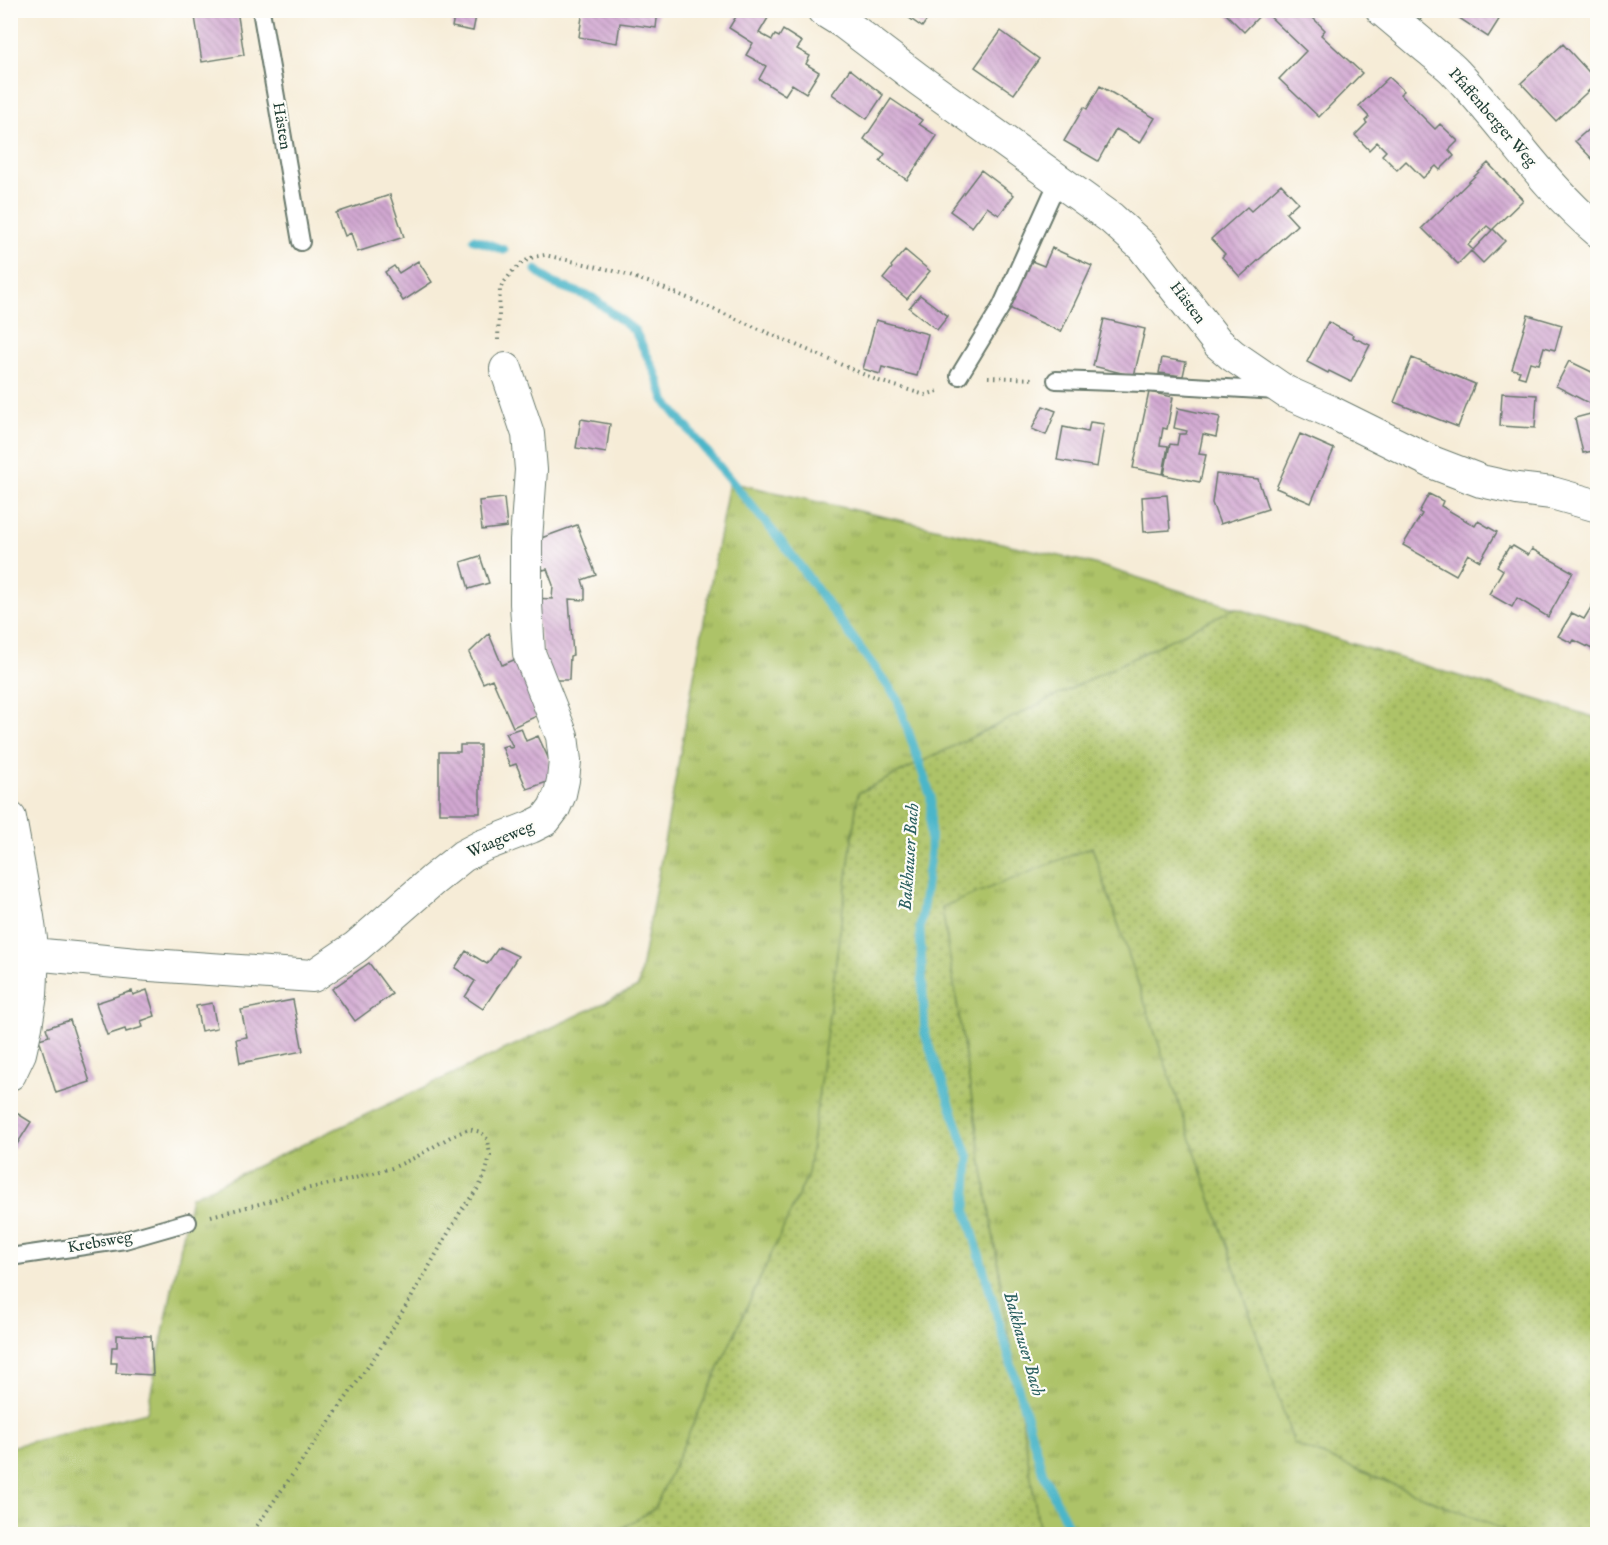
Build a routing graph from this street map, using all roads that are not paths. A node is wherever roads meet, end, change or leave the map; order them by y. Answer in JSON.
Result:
{"nodes":[{"id":1,"x":261,"y":10,"type":"edge"},
{"id":2,"x":823,"y":10,"type":"edge"},
{"id":3,"x":1382,"y":10,"type":"edge"},
{"id":4,"x":1058,"y":181,"type":"junction"},
{"id":5,"x":1598,"y":231,"type":"edge"},
{"id":6,"x":301,"y":242,"type":"dead end"},
{"id":7,"x":506,"y":369,"type":"road end"},
{"id":8,"x":959,"y":376,"type":"road end"},
{"id":9,"x":1056,"y":380,"type":"road end"},
{"id":10,"x":1286,"y":392,"type":"junction"},
{"id":11,"x":1598,"y":506,"type":"edge"},
{"id":12,"x":10,"y":818,"type":"edge"},
{"id":13,"x":33,"y":954,"type":"junction"},
{"id":14,"x":10,"y":1074,"type":"edge"},
{"id":15,"x":188,"y":1222,"type":"road end"},
{"id":16,"x":10,"y":1257,"type":"edge"}],
"edges":[{"from":1,"to":6,"type":"lane","name":"Hästen"},
{"from":2,"to":4,"type":"street","name":"Hästen"},
{"from":3,"to":5,"type":"street","name":"Pfaffenberger Weg"},
{"from":4,"to":8,"type":"lane"},
{"from":4,"to":10,"type":"street","name":"Hästen"},
{"from":7,"to":13,"type":"street","name":"Waageweg"},
{"from":9,"to":10,"type":"lane"},
{"from":10,"to":11,"type":"street","name":"Hästen"},
{"from":12,"to":13,"type":"street"},
{"from":13,"to":14,"type":"street"},
{"from":15,"to":16,"type":"lane","name":"Krebsweg"}]}
